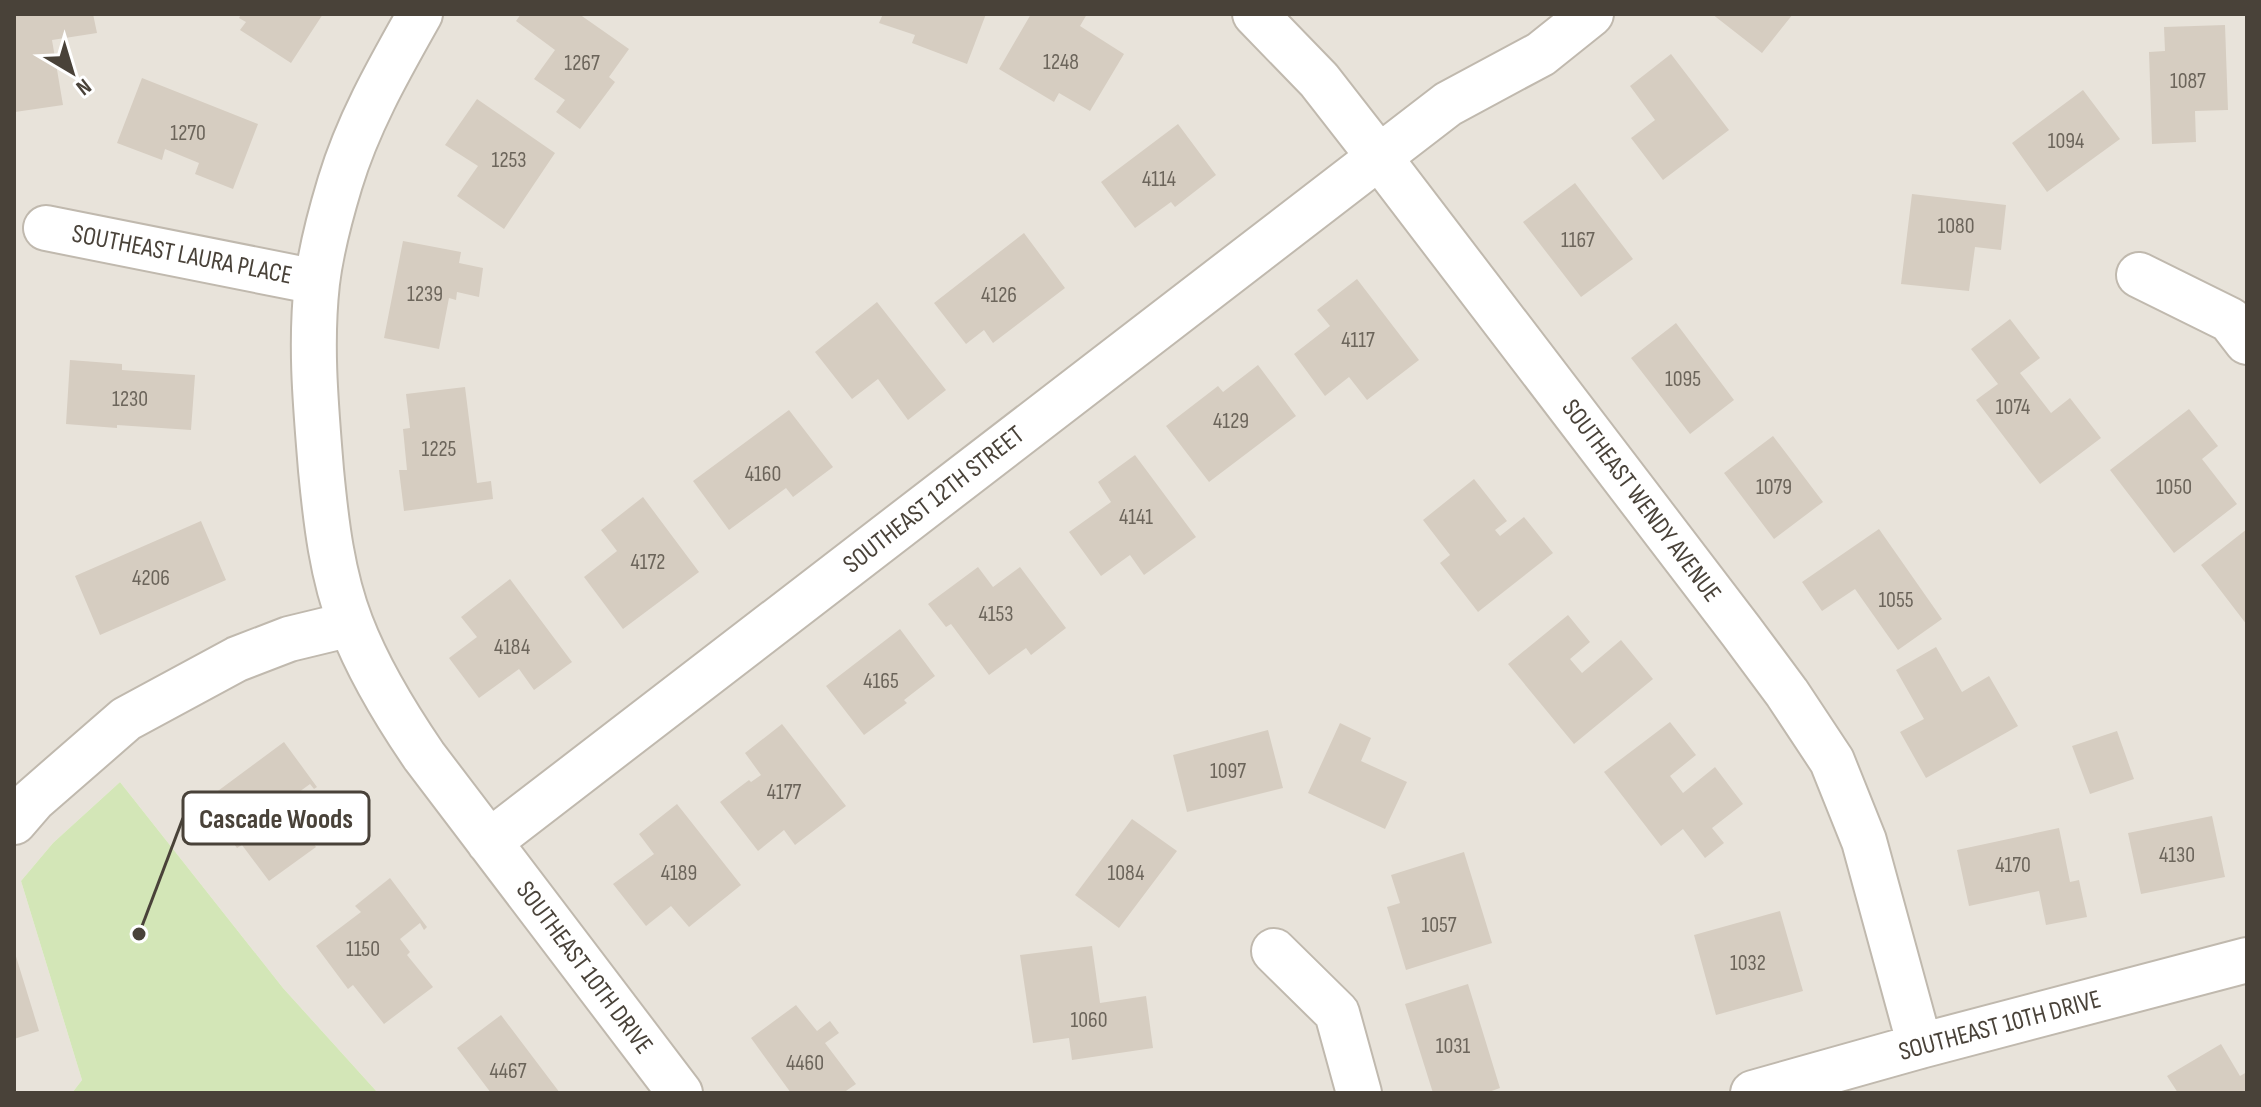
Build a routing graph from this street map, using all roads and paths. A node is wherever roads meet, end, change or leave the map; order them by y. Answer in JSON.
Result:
{"nodes":[{"id":1,"x":420,"y":14,"type":"edge"},
{"id":2,"x":1255,"y":14,"type":"edge"},
{"id":3,"x":1591,"y":14,"type":"edge"},
{"id":4,"x":1379,"y":157,"type":"junction"},
{"id":5,"x":46,"y":228,"type":"dead end"},
{"id":6,"x":2139,"y":275,"type":"dead end"},
{"id":7,"x":317,"y":282,"type":"junction"},
{"id":8,"x":2247,"y":342,"type":"edge"},
{"id":9,"x":351,"y":624,"type":"junction"},
{"id":10,"x":14,"y":822,"type":"edge"},
{"id":11,"x":489,"y":842,"type":"junction"},
{"id":12,"x":1274,"y":951,"type":"dead end"},
{"id":13,"x":2247,"y":960,"type":"edge"},
{"id":14,"x":1920,"y":1046,"type":"junction"},
{"id":15,"x":680,"y":1093,"type":"edge"},
{"id":16,"x":1359,"y":1093,"type":"edge"},
{"id":17,"x":1753,"y":1093,"type":"edge"}],
"edges":[{"from":1,"to":7,"type":"street","name":"SOUTHEAST 10TH DRIVE"},
{"from":2,"to":4,"type":"street","name":"SOUTHEAST WENDY AVENUE"},
{"from":3,"to":4,"type":"street","name":"SOUTHEAST 12TH STREET"},
{"from":4,"to":11,"type":"street","name":"SOUTHEAST 12TH STREET"},
{"from":4,"to":14,"type":"street","name":"SOUTHEAST WENDY AVENUE"},
{"from":5,"to":7,"type":"street","name":"SOUTHEAST LAURA PLACE"},
{"from":6,"to":8,"type":"street"},
{"from":7,"to":9,"type":"street","name":"SOUTHEAST 10TH DRIVE"},
{"from":9,"to":10,"type":"street"},
{"from":9,"to":11,"type":"street","name":"SOUTHEAST 10TH DRIVE"},
{"from":11,"to":15,"type":"street","name":"SOUTHEAST 10TH DRIVE"},
{"from":12,"to":16,"type":"street"},
{"from":13,"to":14,"type":"street","name":"SOUTHEAST 10TH DRIVE"},
{"from":14,"to":17,"type":"street","name":"SOUTHEAST 10TH DRIVE"}]}
